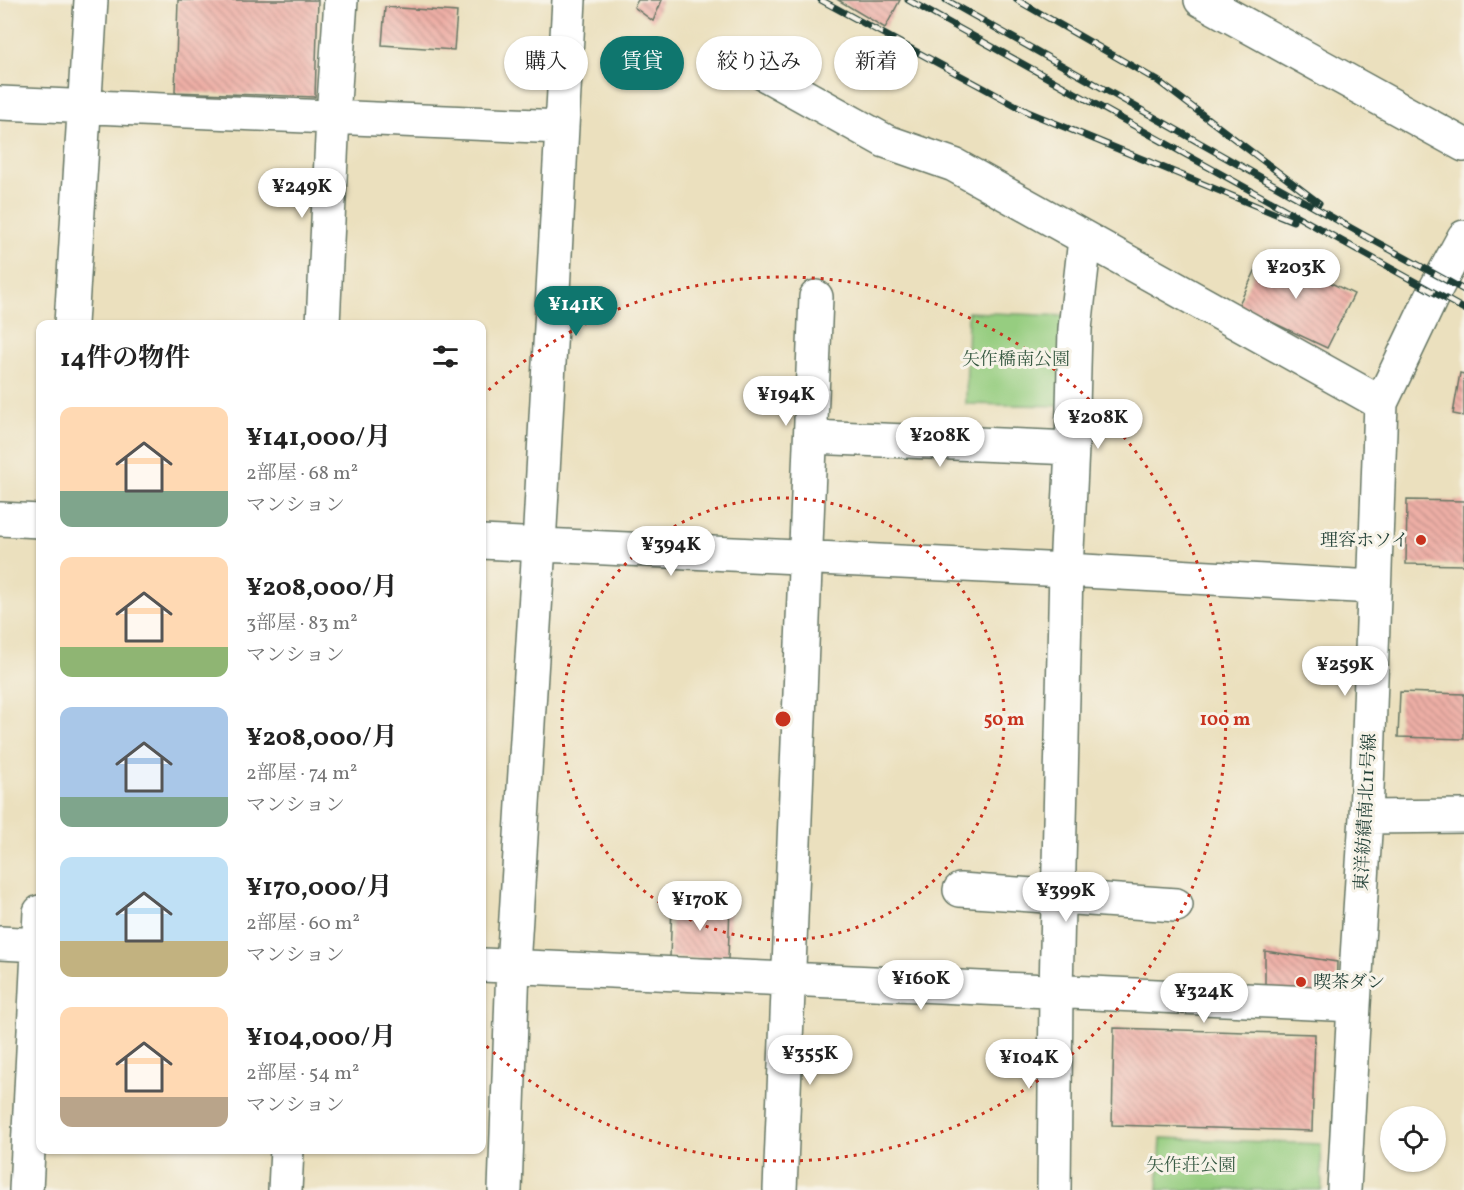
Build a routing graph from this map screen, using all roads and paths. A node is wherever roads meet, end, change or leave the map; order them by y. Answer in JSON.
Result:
{"nodes":[{"id":1,"x":91,"y":0,"type":"edge"},
{"id":2,"x":341,"y":0,"type":"edge"},
{"id":3,"x":569,"y":0,"type":"edge"},
{"id":4,"x":1201,"y":0,"type":"edge"},
{"id":5,"x":793,"y":90,"type":"edge"},
{"id":6,"x":0,"y":103,"type":"edge"},
{"id":7,"x":85,"y":106,"type":"junction"},
{"id":8,"x":333,"y":117,"type":"junction"},
{"id":9,"x":562,"y":127,"type":"junction"},
{"id":10,"x":1464,"y":145,"type":"edge"},
{"id":11,"x":1464,"y":237,"type":"edge"},
{"id":12,"x":1085,"y":239,"type":"junction"},
{"id":13,"x":816,"y":297,"type":"dead end"},
{"id":14,"x":71,"y":320,"type":"edge"},
{"id":15,"x":323,"y":320,"type":"edge"},
{"id":16,"x":1381,"y":403,"type":"junction"},
{"id":17,"x":811,"y":437,"type":"junction"},
{"id":18,"x":1072,"y":448,"type":"junction"},
{"id":19,"x":0,"y":519,"type":"edge"},
{"id":20,"x":36,"y":521,"type":"edge"},
{"id":21,"x":486,"y":542,"type":"edge"},
{"id":22,"x":539,"y":545,"type":"junction"},
{"id":23,"x":806,"y":558,"type":"junction"},
{"id":24,"x":1066,"y":570,"type":"junction"},
{"id":25,"x":1374,"y":587,"type":"junction"},
{"id":26,"x":1464,"y":816,"type":"edge"},
{"id":27,"x":1366,"y":817,"type":"junction"},
{"id":28,"x":960,"y":890,"type":"dead end"},
{"id":29,"x":1058,"y":897,"type":"junction"},
{"id":30,"x":1176,"y":905,"type":"dead end"},
{"id":31,"x":0,"y":943,"type":"edge"},
{"id":32,"x":36,"y":945,"type":"edge"},
{"id":33,"x":497,"y":966,"type":"edge"},
{"id":34,"x":789,"y":979,"type":"junction"},
{"id":35,"x":1056,"y":991,"type":"junction"},
{"id":36,"x":1354,"y":1005,"type":"junction"},
{"id":37,"x":36,"y":1015,"type":"edge"},
{"id":38,"x":287,"y":1154,"type":"edge"},
{"id":39,"x":26,"y":1190,"type":"edge"},
{"id":40,"x":285,"y":1190,"type":"edge"},
{"id":41,"x":505,"y":1190,"type":"edge"},
{"id":42,"x":780,"y":1190,"type":"edge"},
{"id":43,"x":1054,"y":1190,"type":"edge"},
{"id":44,"x":1344,"y":1190,"type":"edge"}],
"edges":[{"from":1,"to":7,"type":"street"},
{"from":2,"to":8,"type":"street"},
{"from":3,"to":9,"type":"street"},
{"from":4,"to":10,"type":"street"},
{"from":5,"to":12,"type":"street"},
{"from":6,"to":7,"type":"street"},
{"from":7,"to":8,"type":"street"},
{"from":7,"to":14,"type":"street"},
{"from":8,"to":9,"type":"street"},
{"from":8,"to":15,"type":"street"},
{"from":9,"to":22,"type":"street"},
{"from":11,"to":16,"type":"street","name":"東洋紡績南北11号線"},
{"from":12,"to":16,"type":"street"},
{"from":12,"to":18,"type":"street"},
{"from":13,"to":17,"type":"street"},
{"from":16,"to":25,"type":"street","name":"東洋紡績南北11号線"},
{"from":17,"to":18,"type":"street"},
{"from":17,"to":23,"type":"street"},
{"from":18,"to":24,"type":"street"},
{"from":19,"to":20,"type":"street"},
{"from":21,"to":22,"type":"street"},
{"from":22,"to":23,"type":"street"},
{"from":22,"to":33,"type":"street"},
{"from":23,"to":24,"type":"street"},
{"from":23,"to":34,"type":"street"},
{"from":24,"to":25,"type":"street"},
{"from":24,"to":29,"type":"street"},
{"from":25,"to":27,"type":"street","name":"東洋紡績南北11号線"},
{"from":26,"to":27,"type":"street"},
{"from":27,"to":36,"type":"street","name":"東洋紡績南北11号線"},
{"from":28,"to":29,"type":"street"},
{"from":29,"to":30,"type":"street"},
{"from":29,"to":35,"type":"street"},
{"from":31,"to":32,"type":"street"},
{"from":33,"to":34,"type":"street"},
{"from":33,"to":41,"type":"street"},
{"from":34,"to":35,"type":"street"},
{"from":34,"to":42,"type":"street"},
{"from":35,"to":36,"type":"street"},
{"from":35,"to":43,"type":"street"},
{"from":36,"to":44,"type":"street","name":"東洋紡績南北11号線"},
{"from":37,"to":39,"type":"street"},
{"from":38,"to":40,"type":"street"}]}
